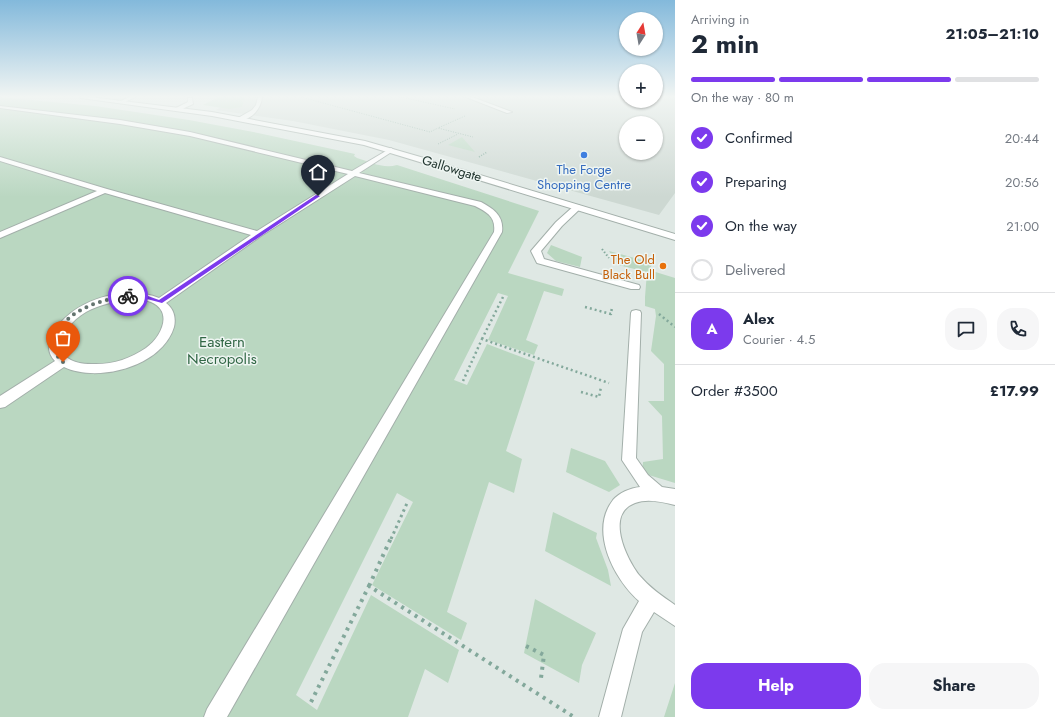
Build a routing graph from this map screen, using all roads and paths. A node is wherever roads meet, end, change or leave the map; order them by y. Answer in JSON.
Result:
{"nodes":[{"id":1,"x":169,"y":130,"type":"edge"},
{"id":2,"x":303,"y":130,"type":"edge"},
{"id":3,"x":448,"y":130,"type":"edge"},
{"id":4,"x":473,"y":137,"type":"dead end"},
{"id":5,"x":391,"y":150,"type":"junction"},
{"id":6,"x":0,"y":159,"type":"edge"},
{"id":7,"x":353,"y":173,"type":"junction"},
{"id":8,"x":104,"y":191,"type":"junction"},
{"id":9,"x":578,"y":207,"type":"junction"},
{"id":10,"x":258,"y":234,"type":"junction"},
{"id":11,"x":0,"y":235,"type":"edge"},
{"id":12,"x":675,"y":237,"type":"edge"},
{"id":13,"x":635,"y":287,"type":"dead end"},
{"id":14,"x":504,"y":295,"type":"dead end"},
{"id":15,"x":160,"y":302,"type":"junction"},
{"id":16,"x":585,"y":307,"type":"dead end"},
{"id":17,"x":612,"y":307,"type":"dead end"},
{"id":18,"x":636,"y":313,"type":"dead end"},
{"id":19,"x":482,"y":339,"type":"junction"},
{"id":20,"x":63,"y":362,"type":"junction"},
{"id":21,"x":463,"y":381,"type":"dead end"},
{"id":22,"x":601,"y":387,"type":"dead end"},
{"id":23,"x":632,"y":391,"type":"junction"},
{"id":24,"x":581,"y":392,"type":"dead end"},
{"id":25,"x":0,"y":403,"type":"edge"},
{"id":26,"x":657,"y":493,"type":"junction"},
{"id":27,"x":675,"y":497,"type":"edge"},
{"id":28,"x":408,"y":501,"type":"dead end"},
{"id":29,"x":369,"y":586,"type":"junction"},
{"id":30,"x":651,"y":599,"type":"junction"},
{"id":31,"x":675,"y":616,"type":"edge"},
{"id":32,"x":526,"y":646,"type":"dead end"},
{"id":33,"x":541,"y":678,"type":"dead end"},
{"id":34,"x":311,"y":702,"type":"dead end"},
{"id":35,"x":215,"y":717,"type":"edge"},
{"id":36,"x":574,"y":717,"type":"edge"},
{"id":37,"x":610,"y":717,"type":"edge"}],
"edges":[{"from":1,"to":7,"type":"street"},
{"from":2,"to":5,"type":"street","name":"Gallowgate"},
{"from":3,"to":4,"type":"path"},
{"from":5,"to":7,"type":"street"},
{"from":5,"to":9,"type":"street","name":"Gallowgate"},
{"from":6,"to":8,"type":"street"},
{"from":7,"to":10,"type":"street"},
{"from":7,"to":35,"type":"street"},
{"from":8,"to":10,"type":"street"},
{"from":8,"to":11,"type":"street"},
{"from":9,"to":12,"type":"street","name":"Gallowgate"},
{"from":9,"to":13,"type":"street"},
{"from":10,"to":15,"type":"street"},
{"from":14,"to":19,"type":"path"},
{"from":15,"to":20,"type":"street"},
{"from":15,"to":20,"type":"street"},
{"from":16,"to":17,"type":"path"},
{"from":18,"to":23,"type":"street"},
{"from":19,"to":21,"type":"path"},
{"from":19,"to":23,"type":"path"},
{"from":20,"to":25,"type":"street"},
{"from":22,"to":24,"type":"path"},
{"from":23,"to":26,"type":"street"},
{"from":26,"to":27,"type":"street"},
{"from":26,"to":30,"type":"street"},
{"from":28,"to":29,"type":"path"},
{"from":29,"to":34,"type":"path"},
{"from":29,"to":36,"type":"path"},
{"from":30,"to":31,"type":"street"},
{"from":30,"to":37,"type":"street"},
{"from":32,"to":33,"type":"path"}]}
